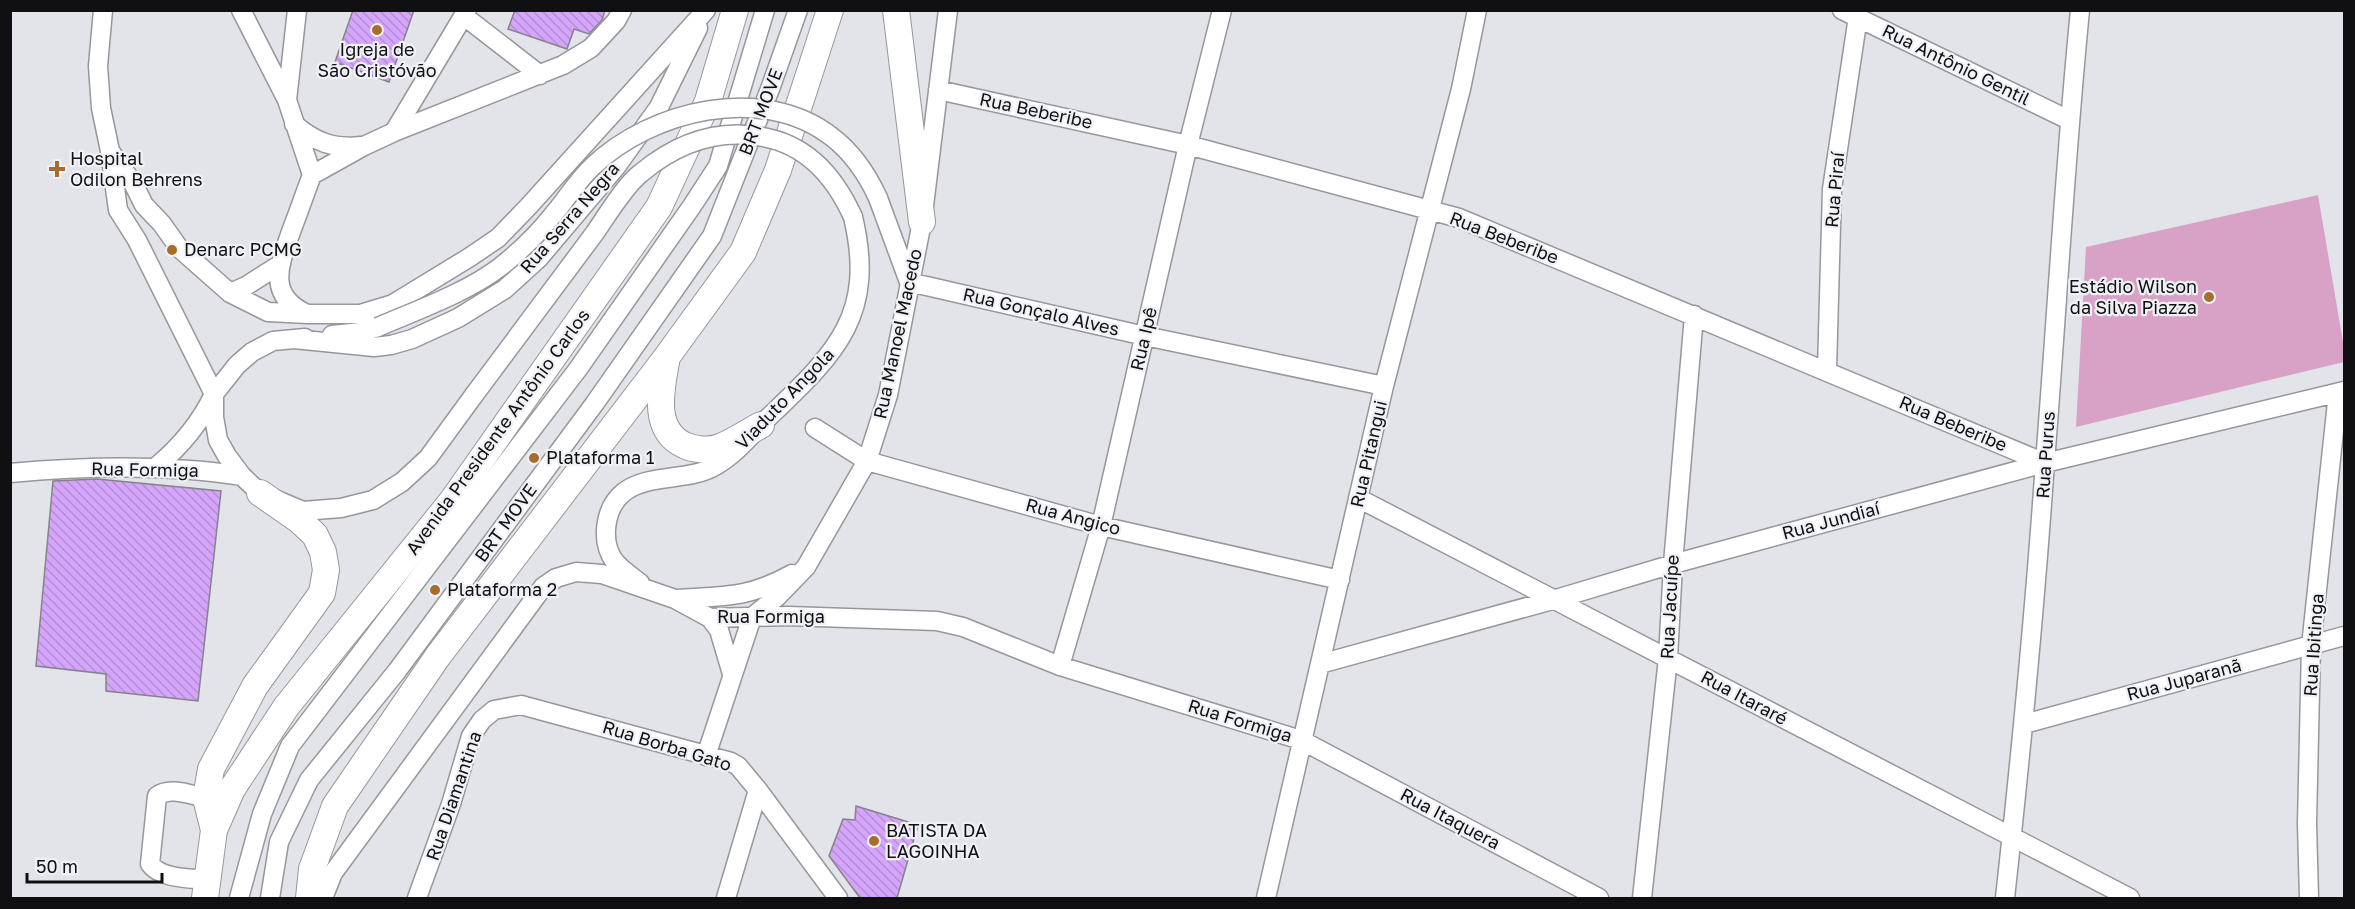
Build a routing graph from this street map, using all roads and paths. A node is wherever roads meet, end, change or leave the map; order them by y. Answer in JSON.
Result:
{"nodes":[{"id":1,"x":103,"y":10,"type":"edge"},
{"id":2,"x":241,"y":10,"type":"edge"},
{"id":3,"x":297,"y":10,"type":"edge"},
{"id":4,"x":622,"y":10,"type":"edge"},
{"id":5,"x":706,"y":10,"type":"edge"},
{"id":6,"x":735,"y":10,"type":"edge"},
{"id":7,"x":765,"y":10,"type":"edge"},
{"id":8,"x":798,"y":10,"type":"edge"},
{"id":9,"x":830,"y":10,"type":"edge"},
{"id":10,"x":896,"y":10,"type":"edge"},
{"id":11,"x":948,"y":10,"type":"edge"},
{"id":12,"x":1222,"y":10,"type":"edge"},
{"id":13,"x":2080,"y":10,"type":"edge"},
{"id":14,"x":1474,"y":11,"type":"edge"},
{"id":15,"x":466,"y":13,"type":"edge"},
{"id":16,"x":1853,"y":13,"type":"edge"},
{"id":17,"x":540,"y":75,"type":"junction"},
{"id":18,"x":938,"y":90,"type":"junction"},
{"id":19,"x":287,"y":100,"type":"junction"},
{"id":20,"x":2069,"y":120,"type":"junction"},
{"id":21,"x":294,"y":124,"type":"junction"},
{"id":22,"x":394,"y":132,"type":"junction"},
{"id":23,"x":1188,"y":145,"type":"junction"},
{"id":24,"x":364,"y":146,"type":"junction"},
{"id":25,"x":110,"y":151,"type":"junction"},
{"id":26,"x":312,"y":176,"type":"junction"},
{"id":27,"x":1431,"y":210,"type":"junction"},
{"id":28,"x":922,"y":222,"type":"junction"},
{"id":29,"x":162,"y":224,"type":"junction"},
{"id":30,"x":137,"y":240,"type":"junction"},
{"id":31,"x":279,"y":266,"type":"junction"},
{"id":32,"x":909,"y":282,"type":"junction"},
{"id":33,"x":230,"y":293,"type":"junction"},
{"id":34,"x":308,"y":314,"type":"junction"},
{"id":35,"x":1694,"y":315,"type":"junction"},
{"id":36,"x":369,"y":330,"type":"junction"},
{"id":37,"x":1145,"y":336,"type":"junction"},
{"id":38,"x":294,"y":339,"type":"junction"},
{"id":39,"x":666,"y":358,"type":"junction"},
{"id":40,"x":1827,"y":370,"type":"junction"},
{"id":41,"x":1384,"y":386,"type":"junction"},
{"id":42,"x":2341,"y":392,"type":"edge"},
{"id":43,"x":214,"y":394,"type":"junction"},
{"id":44,"x":474,"y":395,"type":"joint"},
{"id":45,"x":761,"y":424,"type":"junction"},
{"id":46,"x":815,"y":428,"type":"dead end"},
{"id":47,"x":867,"y":461,"type":"junction"},
{"id":48,"x":2045,"y":463,"type":"junction"},
{"id":49,"x":10,"y":464,"type":"edge"},
{"id":50,"x":156,"y":467,"type":"junction"},
{"id":51,"x":48,"y":470,"type":"junction"},
{"id":52,"x":10,"y":473,"type":"edge"},
{"id":53,"x":251,"y":484,"type":"junction"},
{"id":54,"x":1358,"y":498,"type":"junction"},
{"id":55,"x":1101,"y":526,"type":"junction"},
{"id":56,"x":1673,"y":564,"type":"junction"},
{"id":57,"x":806,"y":567,"type":"junction"},
{"id":58,"x":1340,"y":580,"type":"junction"},
{"id":59,"x":648,"y":590,"type":"junction"},
{"id":60,"x":1556,"y":598,"type":"junction"},
{"id":61,"x":675,"y":599,"type":"junction"},
{"id":62,"x":752,"y":617,"type":"junction"},
{"id":63,"x":710,"y":618,"type":"junction"},
{"id":64,"x":2344,"y":636,"type":"edge"},
{"id":65,"x":2312,"y":646,"type":"junction"},
{"id":66,"x":1668,"y":658,"type":"junction"},
{"id":67,"x":1320,"y":664,"type":"junction"},
{"id":68,"x":1060,"y":666,"type":"junction"},
{"id":69,"x":732,"y":674,"type":"junction"},
{"id":70,"x":506,"y":707,"type":"joint"},
{"id":71,"x":2024,"y":724,"type":"junction"},
{"id":72,"x":1301,"y":740,"type":"junction"},
{"id":73,"x":706,"y":756,"type":"junction"},
{"id":74,"x":758,"y":790,"type":"junction"},
{"id":75,"x":206,"y":798,"type":"junction"},
{"id":76,"x":213,"y":830,"type":"junction"},
{"id":77,"x":2012,"y":837,"type":"junction"},
{"id":78,"x":206,"y":890,"type":"edge"},
{"id":79,"x":239,"y":898,"type":"edge"},
{"id":80,"x":270,"y":898,"type":"edge"},
{"id":81,"x":309,"y":898,"type":"edge"},
{"id":82,"x":323,"y":898,"type":"edge"},
{"id":83,"x":417,"y":898,"type":"edge"},
{"id":84,"x":726,"y":898,"type":"edge"},
{"id":85,"x":838,"y":898,"type":"edge"},
{"id":86,"x":1266,"y":898,"type":"edge"},
{"id":87,"x":1599,"y":898,"type":"edge"},
{"id":88,"x":1642,"y":898,"type":"edge"},
{"id":89,"x":2005,"y":898,"type":"edge"},
{"id":90,"x":2130,"y":898,"type":"edge"},
{"id":91,"x":2309,"y":898,"type":"edge"}],
"edges":[{"from":1,"to":25,"type":"street"},
{"from":2,"to":19,"type":"street"},
{"from":3,"to":19,"type":"street"},
{"from":4,"to":17,"type":"street"},
{"from":5,"to":34,"type":"street","name":"Rua Serra Negra"},
{"from":5,"to":38,"type":"street","name":"Rua Serra Negra"},
{"from":6,"to":76,"type":"highway","name":"Avenida Presidente Antônio Carlos"},
{"from":7,"to":79,"type":"street","name":"BRT MOVE"},
{"from":8,"to":80,"type":"street","name":"BRT MOVE"},
{"from":9,"to":39,"type":"highway"},
{"from":10,"to":28,"type":"highway"},
{"from":11,"to":18,"type":"street","name":"Rua Manoel Macedo"},
{"from":12,"to":23,"type":"street","name":"Rua Ipê"},
{"from":13,"to":20,"type":"street","name":"Rua Purus"},
{"from":14,"to":27,"type":"street","name":"Rua Pitangui"},
{"from":15,"to":17,"type":"street"},
{"from":15,"to":22,"type":"street"},
{"from":16,"to":20,"type":"street","name":"Rua Antônio Gentil"},
{"from":16,"to":40,"type":"street","name":"Rua Piraí"},
{"from":17,"to":22,"type":"street"},
{"from":18,"to":23,"type":"street","name":"Rua Beberibe"},
{"from":18,"to":28,"type":"street","name":"Rua Manoel Macedo"},
{"from":19,"to":21,"type":"street"},
{"from":20,"to":48,"type":"street","name":"Rua Purus"},
{"from":21,"to":24,"type":"street"},
{"from":21,"to":26,"type":"street"},
{"from":22,"to":24,"type":"street"},
{"from":23,"to":27,"type":"street","name":"Rua Beberibe"},
{"from":23,"to":37,"type":"street","name":"Rua Ipê"},
{"from":24,"to":26,"type":"street"},
{"from":25,"to":29,"type":"street"},
{"from":25,"to":30,"type":"street"},
{"from":26,"to":31,"type":"street"},
{"from":27,"to":35,"type":"street","name":"Rua Beberibe"},
{"from":27,"to":41,"type":"street","name":"Rua Pitangui"},
{"from":28,"to":32,"type":"street","name":"Rua Manoel Macedo"},
{"from":29,"to":30,"type":"street"},
{"from":29,"to":33,"type":"street"},
{"from":30,"to":43,"type":"street"},
{"from":31,"to":33,"type":"street"},
{"from":31,"to":34,"type":"street"},
{"from":32,"to":36,"type":"street","bridge":true},
{"from":32,"to":37,"type":"street","name":"Rua Gonçalo Alves"},
{"from":32,"to":47,"type":"street","name":"Rua Manoel Macedo"},
{"from":33,"to":34,"type":"street"},
{"from":34,"to":36,"type":"street"},
{"from":35,"to":40,"type":"street","name":"Rua Beberibe"},
{"from":35,"to":56,"type":"street","name":"Rua Jacuípe"},
{"from":36,"to":38,"type":"street"},
{"from":37,"to":41,"type":"street","name":"Rua Gonçalo Alves"},
{"from":37,"to":55,"type":"street","name":"Rua Ipê"},
{"from":38,"to":43,"type":"street"},
{"from":39,"to":45,"type":"highway"},
{"from":39,"to":81,"type":"highway"},
{"from":40,"to":48,"type":"street","name":"Rua Beberibe"},
{"from":41,"to":54,"type":"street","name":"Rua Pitangui"},
{"from":42,"to":48,"type":"street","name":"Rua Jundiaí"},
{"from":42,"to":65,"type":"street","name":"Rua Ibitinga"},
{"from":43,"to":50,"type":"street"},
{"from":43,"to":53,"type":"street"},
{"from":44,"to":45,"type":"street","name":"Viaduto Angola","bridge":true},
{"from":44,"to":53,"type":"street","name":"Rua Formiga"},
{"from":45,"to":59,"type":"street","name":"Viaduto Angola"},
{"from":46,"to":47,"type":"street","name":"Rua Angico"},
{"from":47,"to":55,"type":"street","name":"Rua Angico"},
{"from":47,"to":57,"type":"street","name":"Rua Manoel Macedo"},
{"from":48,"to":56,"type":"street","name":"Rua Jundiaí"},
{"from":48,"to":71,"type":"street","name":"Rua Purus"},
{"from":49,"to":51,"type":"street","name":"Rua Formiga"},
{"from":50,"to":51,"type":"street","name":"Rua Formiga"},
{"from":50,"to":53,"type":"street","name":"Rua Formiga"},
{"from":51,"to":52,"type":"street","name":"Rua Formiga"},
{"from":53,"to":75,"type":"highway"},
{"from":54,"to":58,"type":"street","name":"Rua Pitangui"},
{"from":54,"to":60,"type":"street","name":"Rua Itararé"},
{"from":55,"to":58,"type":"street","name":"Rua Angico"},
{"from":55,"to":68,"type":"street","name":"Rua Ipê"},
{"from":56,"to":60,"type":"street","name":"Rua Jundiaí"},
{"from":56,"to":66,"type":"street","name":"Rua Jacuípe"},
{"from":57,"to":61,"type":"street"},
{"from":57,"to":62,"type":"street","name":"Rua Manoel Macedo"},
{"from":58,"to":67,"type":"street","name":"Rua Pitangui"},
{"from":59,"to":61,"type":"street","name":"Rua Formiga"},
{"from":59,"to":82,"type":"street","name":"Rua Formiga"},
{"from":60,"to":66,"type":"street","name":"Rua Itararé"},
{"from":60,"to":67,"type":"street","name":"Rua Jundiaí"},
{"from":61,"to":63,"type":"street","name":"Rua Formiga"},
{"from":62,"to":63,"type":"street","name":"Rua Formiga"},
{"from":62,"to":68,"type":"street","name":"Rua Formiga"},
{"from":62,"to":69,"type":"street"},
{"from":63,"to":69,"type":"street"},
{"from":64,"to":65,"type":"street","name":"Rua Juparanã"},
{"from":65,"to":71,"type":"street","name":"Rua Juparanã"},
{"from":65,"to":91,"type":"street","name":"Rua Ibitinga"},
{"from":66,"to":77,"type":"street","name":"Rua Itararé"},
{"from":66,"to":88,"type":"street","name":"Rua Jacuípe"},
{"from":67,"to":72,"type":"street","name":"Rua Pitangui"},
{"from":68,"to":72,"type":"street","name":"Rua Formiga"},
{"from":69,"to":73,"type":"street"},
{"from":70,"to":73,"type":"street","name":"Rua Borba Gato"},
{"from":70,"to":83,"type":"street","name":"Rua Diamantina"},
{"from":71,"to":77,"type":"street","name":"Rua Purus"},
{"from":72,"to":86,"type":"street","name":"Rua Pitangui"},
{"from":72,"to":87,"type":"street","name":"Rua Itaquera"},
{"from":73,"to":74,"type":"street","name":"Rua Borba Gato"},
{"from":74,"to":84,"type":"street"},
{"from":74,"to":85,"type":"street","name":"Rua Borba Gato"},
{"from":75,"to":76,"type":"highway"},
{"from":75,"to":78,"type":"street"},
{"from":76,"to":78,"type":"highway","name":"Avenida Presidente Antônio Carlos"},
{"from":77,"to":89,"type":"street","name":"Rua Purus"},
{"from":77,"to":90,"type":"street","name":"Rua Itararé"}]}
